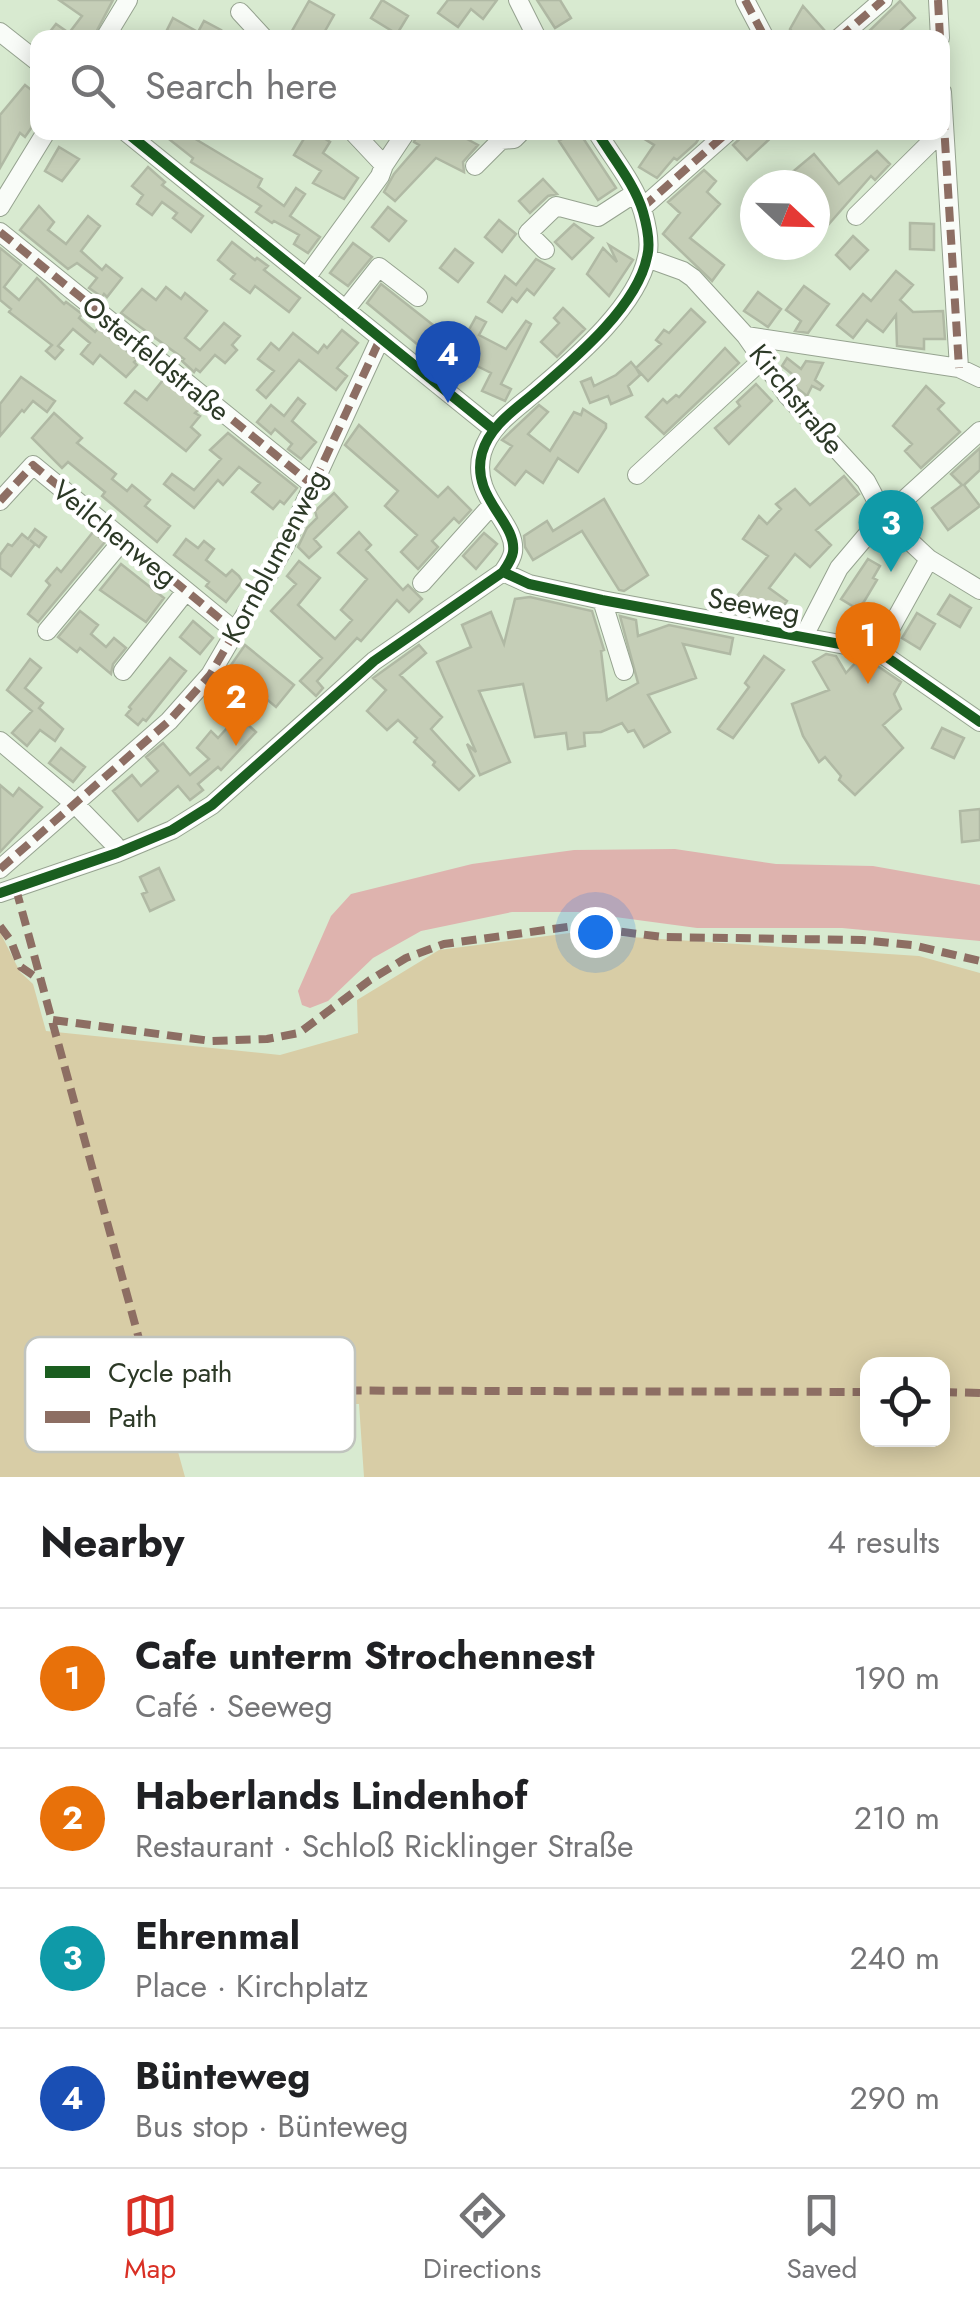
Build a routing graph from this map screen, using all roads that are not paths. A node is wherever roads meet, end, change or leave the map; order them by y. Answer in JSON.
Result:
{"nodes":[{"id":1,"x":128,"y":0,"type":"edge"},
{"id":2,"x":518,"y":0,"type":"edge"},
{"id":3,"x":745,"y":0,"type":"edge"},
{"id":4,"x":883,"y":0,"type":"edge"},
{"id":5,"x":938,"y":0,"type":"edge"},
{"id":6,"x":240,"y":12,"type":"dead end"},
{"id":7,"x":110,"y":30,"type":"edge"},
{"id":8,"x":257,"y":30,"type":"edge"},
{"id":9,"x":533,"y":30,"type":"edge"},
{"id":10,"x":761,"y":30,"type":"edge"},
{"id":11,"x":848,"y":30,"type":"edge"},
{"id":12,"x":940,"y":30,"type":"edge"},
{"id":13,"x":0,"y":32,"type":"edge"},
{"id":14,"x":30,"y":56,"type":"edge"},
{"id":15,"x":41,"y":140,"type":"edge"},
{"id":16,"x":136,"y":140,"type":"edge"},
{"id":17,"x":361,"y":140,"type":"edge"},
{"id":18,"x":401,"y":140,"type":"edge"},
{"id":19,"x":501,"y":140,"type":"edge"},
{"id":20,"x":602,"y":140,"type":"edge"},
{"id":21,"x":717,"y":140,"type":"edge"},
{"id":22,"x":934,"y":140,"type":"edge"},
{"id":23,"x":944,"y":140,"type":"edge"},
{"id":24,"x":384,"y":165,"type":"junction"},
{"id":25,"x":475,"y":166,"type":"dead end"},
{"id":26,"x":638,"y":200,"type":"junction"},
{"id":27,"x":0,"y":207,"type":"edge"},
{"id":28,"x":856,"y":216,"type":"dead end"},
{"id":29,"x":0,"y":232,"type":"edge"},
{"id":30,"x":544,"y":250,"type":"dead end"},
{"id":31,"x":648,"y":258,"type":"junction"},
{"id":32,"x":306,"y":278,"type":"junction"},
{"id":33,"x":418,"y":297,"type":"dead end"},
{"id":34,"x":345,"y":310,"type":"junction"},
{"id":35,"x":746,"y":336,"type":"junction"},
{"id":36,"x":380,"y":339,"type":"junction"},
{"id":37,"x":761,"y":361,"type":"junction"},
{"id":38,"x":959,"y":368,"type":"junction"},
{"id":39,"x":980,"y":378,"type":"edge"},
{"id":40,"x":493,"y":429,"type":"junction"},
{"id":41,"x":980,"y":431,"type":"edge"},
{"id":42,"x":637,"y":475,"type":"dead end"},
{"id":43,"x":312,"y":485,"type":"junction"},
{"id":44,"x":0,"y":500,"type":"edge"},
{"id":45,"x":492,"y":506,"type":"junction"},
{"id":46,"x":886,"y":519,"type":"junction"},
{"id":47,"x":123,"y":540,"type":"junction"},
{"id":48,"x":929,"y":559,"type":"junction"},
{"id":49,"x":503,"y":572,"type":"junction"},
{"id":50,"x":422,"y":584,"type":"dead end"},
{"id":51,"x":980,"y":590,"type":"edge"},
{"id":52,"x":186,"y":591,"type":"junction"},
{"id":53,"x":602,"y":600,"type":"junction"},
{"id":54,"x":48,"y":631,"type":"dead end"},
{"id":55,"x":235,"y":631,"type":"junction"},
{"id":56,"x":804,"y":636,"type":"junction"},
{"id":57,"x":878,"y":651,"type":"junction"},
{"id":58,"x":624,"y":670,"type":"dead end"},
{"id":59,"x":123,"y":672,"type":"dead end"},
{"id":60,"x":980,"y":722,"type":"edge"},
{"id":61,"x":0,"y":742,"type":"edge"},
{"id":62,"x":76,"y":804,"type":"junction"},
{"id":63,"x":118,"y":853,"type":"junction"},
{"id":64,"x":0,"y":869,"type":"edge"},
{"id":65,"x":0,"y":893,"type":"edge"}],
"edges":[{"from":1,"to":7,"type":"street"},
{"from":2,"to":9,"type":"street"},
{"from":3,"to":10,"type":"street"},
{"from":4,"to":11,"type":"street"},
{"from":5,"to":12,"type":"street"},
{"from":6,"to":8,"type":"street"},
{"from":13,"to":14,"type":"street"},
{"from":15,"to":27,"type":"street"},
{"from":16,"to":32,"type":"street"},
{"from":17,"to":24,"type":"street"},
{"from":18,"to":24,"type":"street"},
{"from":19,"to":25,"type":"street"},
{"from":20,"to":26,"type":"street"},
{"from":21,"to":26,"type":"street"},
{"from":22,"to":28,"type":"street"},
{"from":23,"to":38,"type":"street"},
{"from":24,"to":32,"type":"street"},
{"from":26,"to":30,"type":"street"},
{"from":26,"to":31,"type":"street"},
{"from":29,"to":43,"type":"street","name":"Osterfeldstraße"},
{"from":31,"to":35,"type":"street","name":"Kirchstraße"},
{"from":31,"to":40,"type":"street"},
{"from":32,"to":34,"type":"street"},
{"from":33,"to":34,"type":"street"},
{"from":34,"to":36,"type":"street"},
{"from":35,"to":37,"type":"street","name":"Kirchstraße"},
{"from":35,"to":38,"type":"street"},
{"from":36,"to":40,"type":"street"},
{"from":36,"to":43,"type":"street","name":"Kornblumenweg"},
{"from":37,"to":42,"type":"street"},
{"from":37,"to":46,"type":"street","name":"Kirchstraße"},
{"from":38,"to":39,"type":"street"},
{"from":40,"to":45,"type":"street"},
{"from":41,"to":46,"type":"street"},
{"from":43,"to":55,"type":"street","name":"Kornblumenweg"},
{"from":44,"to":47,"type":"street","name":"Veilchenweg"},
{"from":45,"to":49,"type":"street"},
{"from":45,"to":50,"type":"street"},
{"from":46,"to":48,"type":"street","name":"Kirchstraße"},
{"from":46,"to":56,"type":"street"},
{"from":47,"to":52,"type":"street","name":"Veilchenweg"},
{"from":47,"to":54,"type":"street"},
{"from":48,"to":51,"type":"street","name":"Kirchstraße"},
{"from":48,"to":57,"type":"street"},
{"from":49,"to":53,"type":"street","name":"Seeweg"},
{"from":49,"to":63,"type":"street"},
{"from":52,"to":55,"type":"street","name":"Veilchenweg"},
{"from":52,"to":59,"type":"street"},
{"from":53,"to":56,"type":"street","name":"Seeweg"},
{"from":53,"to":58,"type":"street"},
{"from":55,"to":62,"type":"street","name":"Kornblumenweg"},
{"from":56,"to":57,"type":"street","name":"Seeweg"},
{"from":57,"to":60,"type":"street","name":"Seeweg"},
{"from":61,"to":62,"type":"street"},
{"from":62,"to":63,"type":"street"},
{"from":62,"to":64,"type":"street","name":"Kornblumenweg"},
{"from":63,"to":65,"type":"street"}]}
